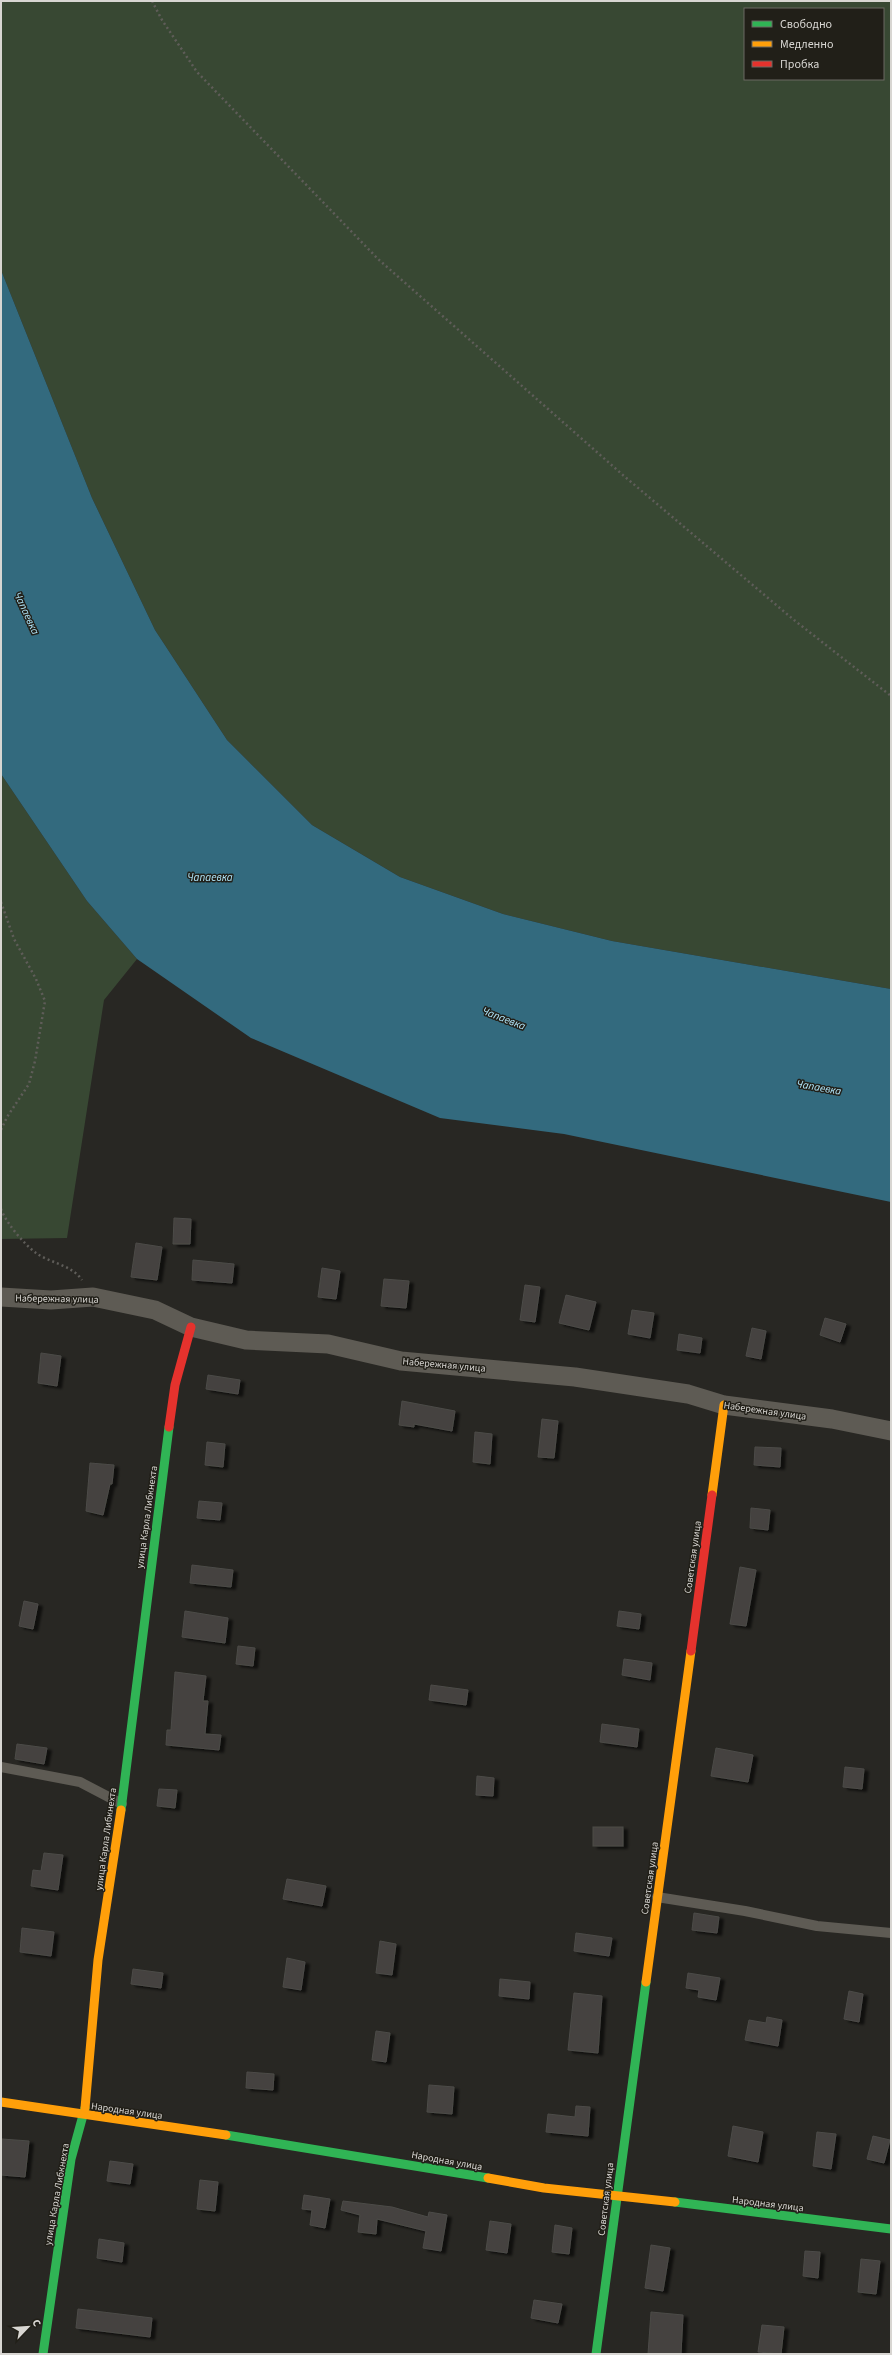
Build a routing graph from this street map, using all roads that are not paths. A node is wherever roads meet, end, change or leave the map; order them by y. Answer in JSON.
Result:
{"nodes":[{"id":1,"x":1,"y":1297,"type":"edge"},
{"id":2,"x":191,"y":1327,"type":"junction"},
{"id":3,"x":724,"y":1405,"type":"junction"},
{"id":4,"x":891,"y":1431,"type":"edge"},
{"id":5,"x":1,"y":1767,"type":"edge"},
{"id":6,"x":122,"y":1804,"type":"junction"},
{"id":7,"x":657,"y":1897,"type":"junction"},
{"id":8,"x":891,"y":1933,"type":"edge"},
{"id":9,"x":1,"y":2102,"type":"edge"},
{"id":10,"x":84,"y":2115,"type":"junction"},
{"id":11,"x":616,"y":2195,"type":"junction"},
{"id":12,"x":891,"y":2229,"type":"edge"},
{"id":13,"x":43,"y":2354,"type":"edge"},
{"id":14,"x":596,"y":2354,"type":"edge"}],
"edges":[{"from":1,"to":2,"type":"street","name":"Набережная улица"},
{"from":2,"to":3,"type":"street","name":"Набережная улица"},
{"from":2,"to":6,"type":"street","name":"улица Карла Либкнехта"},
{"from":3,"to":4,"type":"street","name":"Набережная улица"},
{"from":3,"to":7,"type":"street","name":"Советская улица"},
{"from":5,"to":6,"type":"lane"},
{"from":6,"to":10,"type":"street","name":"улица Карла Либкнехта"},
{"from":7,"to":8,"type":"lane"},
{"from":7,"to":11,"type":"street","name":"Советская улица"},
{"from":9,"to":10,"type":"street","name":"Народная улица"},
{"from":10,"to":11,"type":"street","name":"Народная улица"},
{"from":10,"to":13,"type":"street","name":"улица Карла Либкнехта"},
{"from":11,"to":12,"type":"street","name":"Народная улица"},
{"from":11,"to":14,"type":"street","name":"Советская улица"}]}
